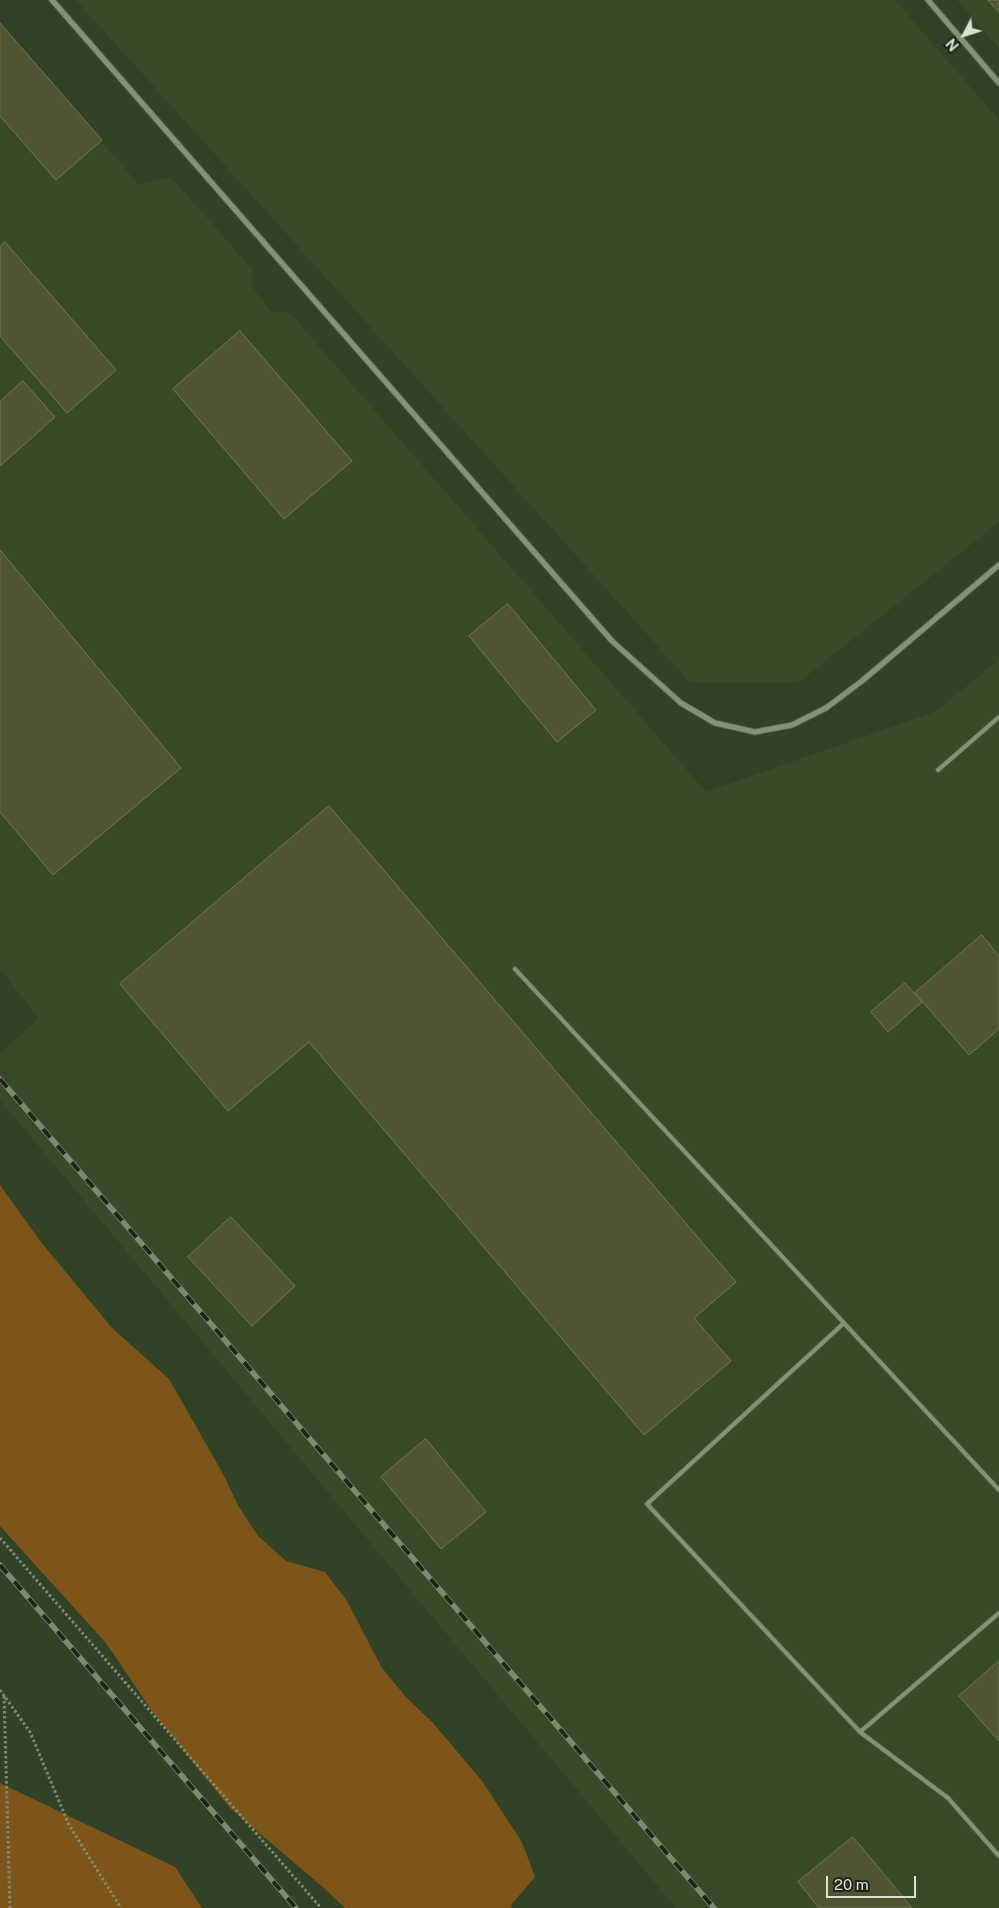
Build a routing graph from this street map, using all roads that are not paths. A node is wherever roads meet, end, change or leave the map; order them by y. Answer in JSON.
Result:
{"nodes":[{"id":1,"x":52,"y":0,"type":"edge"},
{"id":2,"x":928,"y":0,"type":"edge"},
{"id":3,"x":999,"y":83,"type":"edge"},
{"id":4,"x":999,"y":565,"type":"edge"},
{"id":5,"x":999,"y":717,"type":"edge"},
{"id":6,"x":938,"y":770,"type":"dead end"},
{"id":7,"x":515,"y":969,"type":"dead end"},
{"id":8,"x":844,"y":1323,"type":"junction"},
{"id":9,"x":999,"y":1490,"type":"edge"},
{"id":10,"x":999,"y":1613,"type":"edge"},
{"id":11,"x":860,"y":1732,"type":"junction"},
{"id":12,"x":999,"y":1856,"type":"edge"}],
"edges":[{"from":1,"to":4,"type":"street"},
{"from":2,"to":3,"type":"street"},
{"from":5,"to":6,"type":"lane"},
{"from":7,"to":8,"type":"lane"},
{"from":8,"to":9,"type":"lane"},
{"from":8,"to":11,"type":"lane"},
{"from":10,"to":11,"type":"lane"},
{"from":11,"to":12,"type":"lane"}]}
